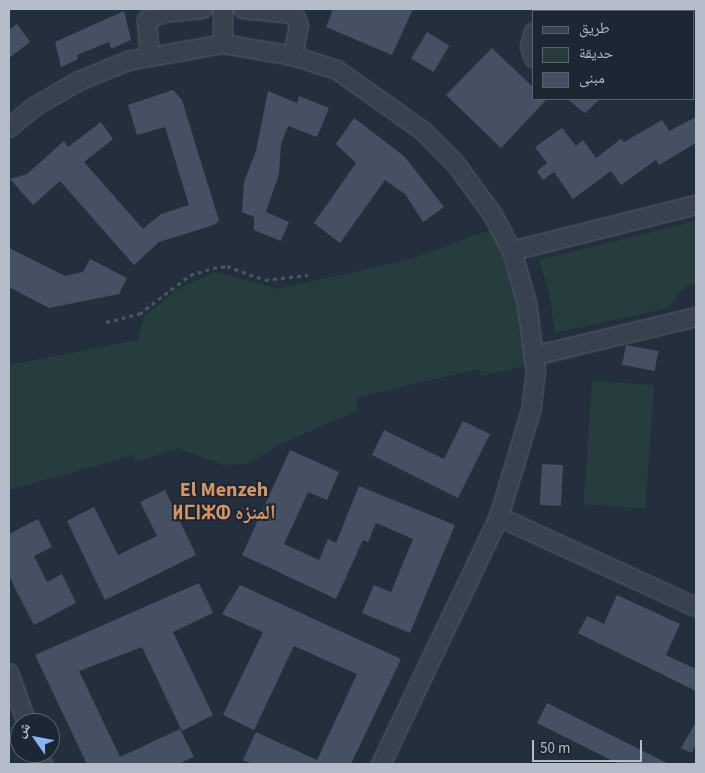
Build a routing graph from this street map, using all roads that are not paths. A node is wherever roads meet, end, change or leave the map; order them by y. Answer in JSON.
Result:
{"nodes":[{"id":1,"x":203,"y":9,"type":"edge"},
{"id":2,"x":223,"y":9,"type":"edge"},
{"id":3,"x":243,"y":9,"type":"edge"},
{"id":4,"x":532,"y":39,"type":"edge"},
{"id":5,"x":222,"y":44,"type":"junction"},
{"id":6,"x":532,"y":52,"type":"edge"},
{"id":7,"x":293,"y":56,"type":"junction"},
{"id":8,"x":150,"y":57,"type":"junction"},
{"id":9,"x":9,"y":128,"type":"edge"},
{"id":10,"x":696,"y":205,"type":"edge"},
{"id":11,"x":512,"y":251,"type":"junction"},
{"id":12,"x":696,"y":316,"type":"edge"},
{"id":13,"x":534,"y":356,"type":"junction"},
{"id":14,"x":500,"y":517,"type":"junction"},
{"id":15,"x":696,"y":607,"type":"edge"},
{"id":16,"x":9,"y":673,"type":"edge"},
{"id":17,"x":24,"y":713,"type":"edge"},
{"id":18,"x":381,"y":764,"type":"edge"}],
"edges":[{"from":1,"to":8,"type":"street"},
{"from":2,"to":5,"type":"street"},
{"from":3,"to":7,"type":"street"},
{"from":4,"to":6,"type":"street"},
{"from":5,"to":7,"type":"street"},
{"from":5,"to":8,"type":"street"},
{"from":7,"to":11,"type":"street"},
{"from":8,"to":9,"type":"street"},
{"from":10,"to":11,"type":"street"},
{"from":11,"to":13,"type":"street"},
{"from":12,"to":13,"type":"street"},
{"from":13,"to":14,"type":"street"},
{"from":14,"to":15,"type":"street"},
{"from":14,"to":18,"type":"street"},
{"from":16,"to":17,"type":"street"}]}
